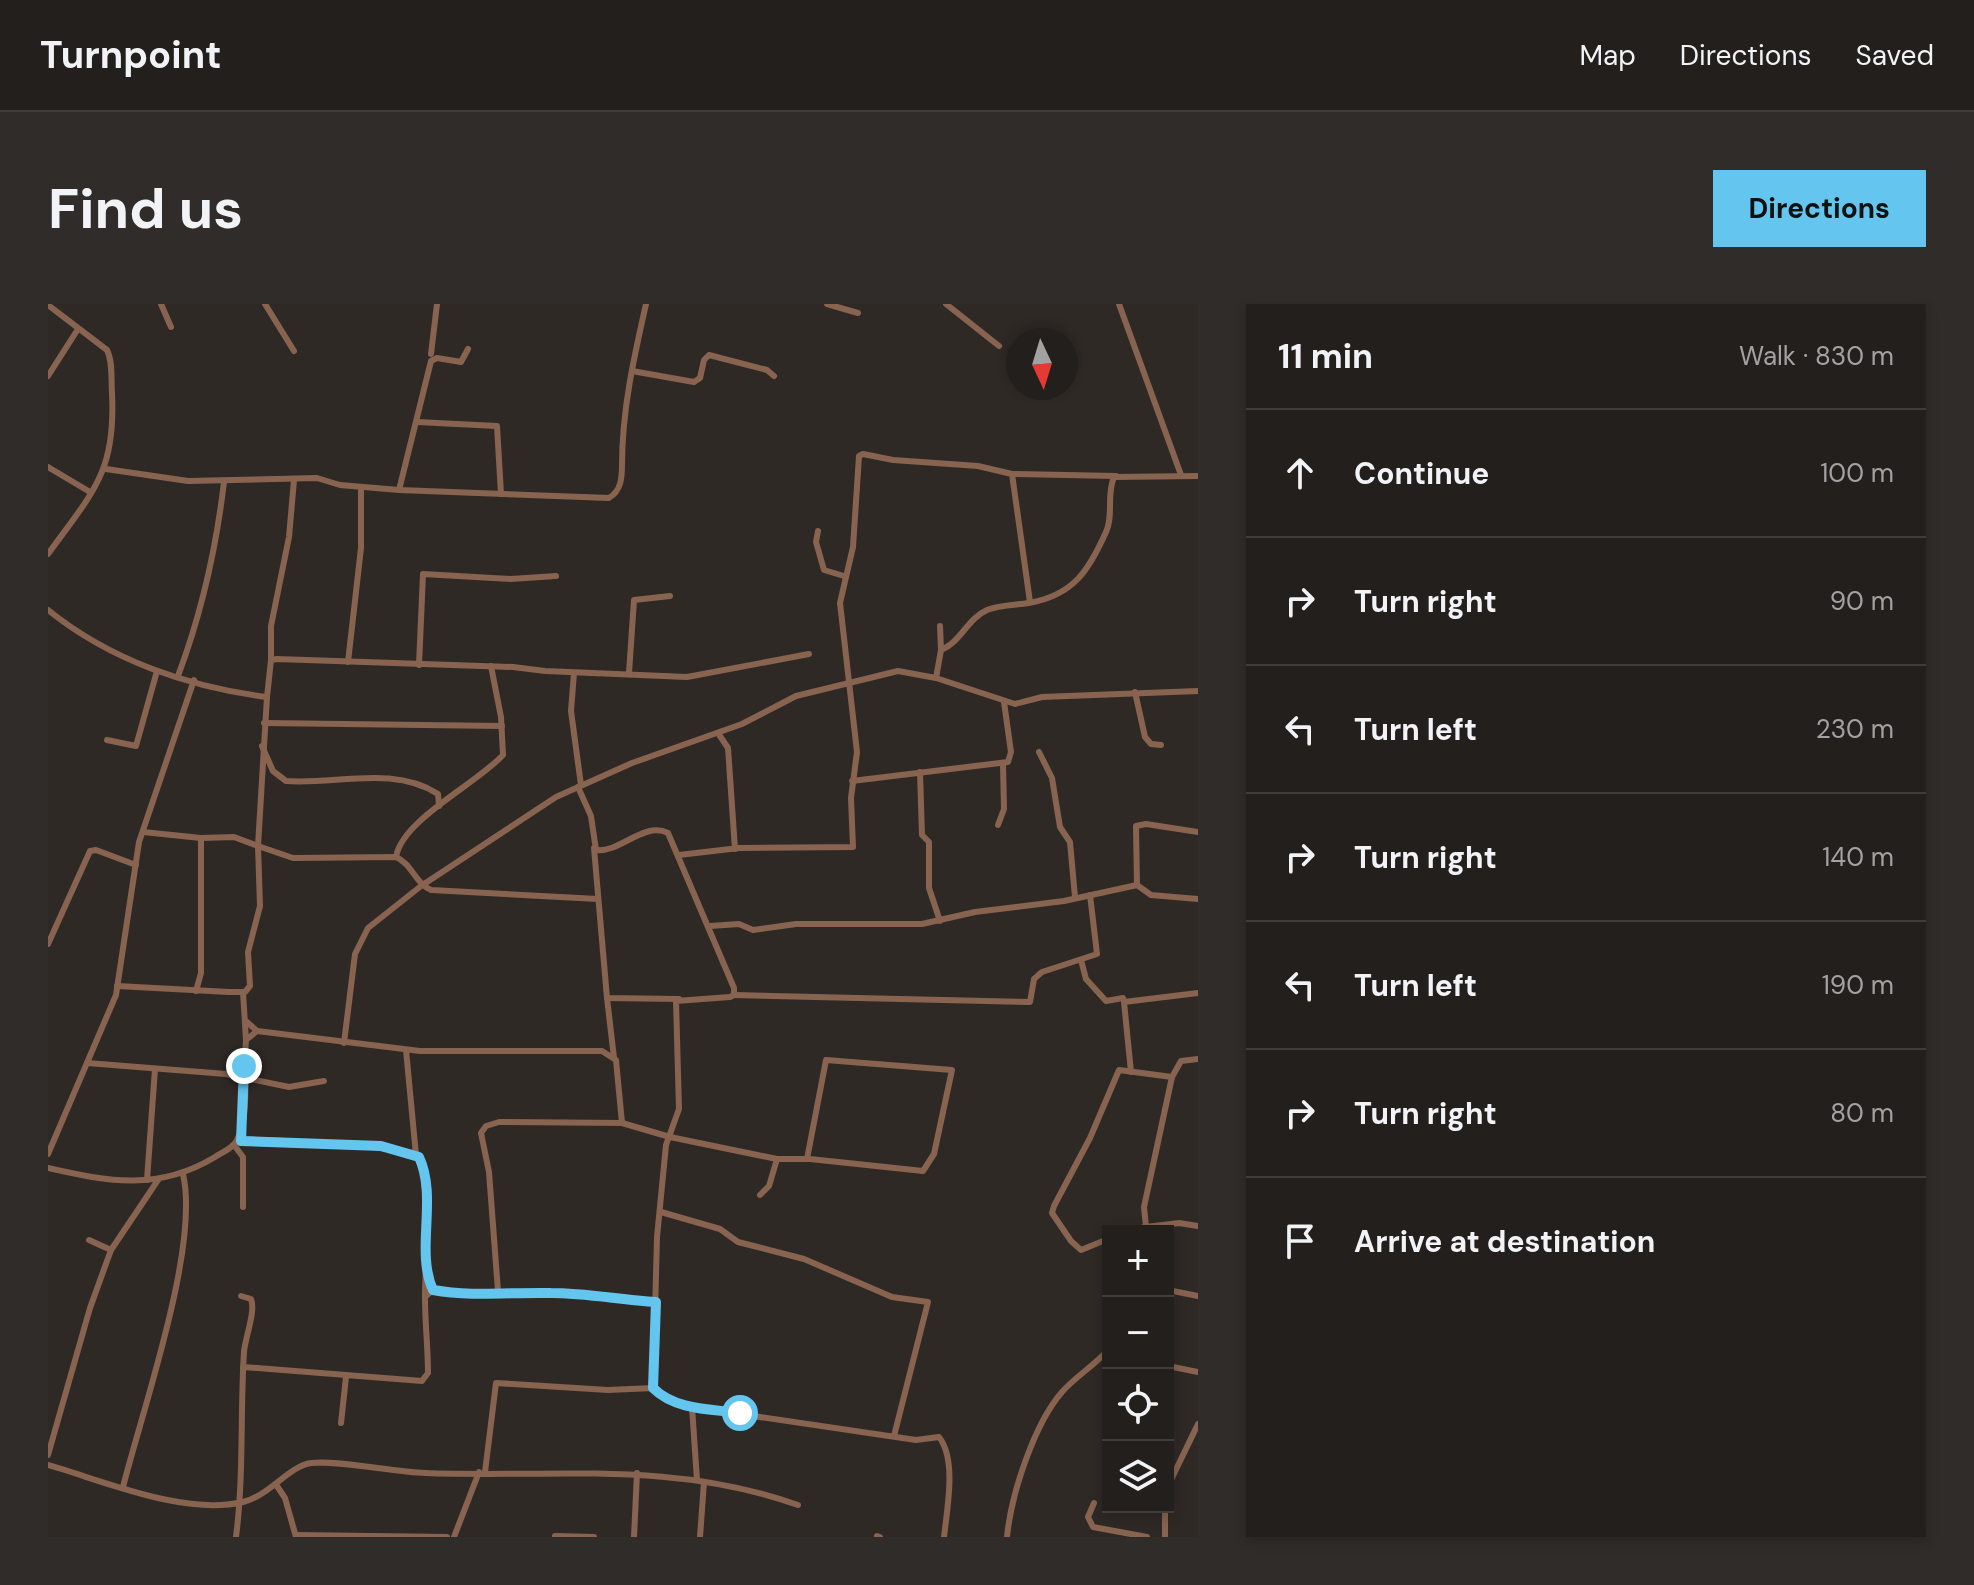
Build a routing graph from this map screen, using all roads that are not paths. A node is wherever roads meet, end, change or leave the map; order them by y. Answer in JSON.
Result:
{"nodes":[{"id":1,"x":161,"y":304,"type":"edge"},
{"id":2,"x":265,"y":304,"type":"edge"},
{"id":3,"x":437,"y":304,"type":"edge"},
{"id":4,"x":646,"y":304,"type":"edge"},
{"id":5,"x":827,"y":304,"type":"edge"},
{"id":6,"x":946,"y":304,"type":"edge"},
{"id":7,"x":1119,"y":304,"type":"edge"},
{"id":8,"x":48,"y":305,"type":"edge"},
{"id":9,"x":858,"y":313,"type":"dead end"},
{"id":10,"x":171,"y":327,"type":"dead end"},
{"id":11,"x":78,"y":329,"type":"junction"},
{"id":12,"x":999,"y":346,"type":"dead end"},
{"id":13,"x":468,"y":349,"type":"dead end"},
{"id":14,"x":294,"y":351,"type":"dead end"},
{"id":15,"x":431,"y":354,"type":"dead end"},
{"id":16,"x":632,"y":371,"type":"junction"},
{"id":17,"x":48,"y":376,"type":"edge"},
{"id":18,"x":774,"y":376,"type":"dead end"},
{"id":19,"x":417,"y":422,"type":"junction"},
{"id":20,"x":48,"y":467,"type":"edge"},
{"id":21,"x":106,"y":469,"type":"junction"},
{"id":22,"x":1012,"y":474,"type":"junction"},
{"id":23,"x":1181,"y":475,"type":"junction"},
{"id":24,"x":1116,"y":476,"type":"junction"},
{"id":25,"x":1198,"y":476,"type":"edge"},
{"id":26,"x":294,"y":480,"type":"junction"},
{"id":27,"x":224,"y":482,"type":"junction"},
{"id":28,"x":361,"y":487,"type":"junction"},
{"id":29,"x":399,"y":490,"type":"junction"},
{"id":30,"x":90,"y":492,"type":"junction"},
{"id":31,"x":501,"y":494,"type":"junction"},
{"id":32,"x":818,"y":531,"type":"dead end"},
{"id":33,"x":48,"y":554,"type":"edge"},
{"id":34,"x":556,"y":576,"type":"dead end"},
{"id":35,"x":844,"y":576,"type":"junction"},
{"id":36,"x":670,"y":596,"type":"dead end"},
{"id":37,"x":1030,"y":602,"type":"junction"},
{"id":38,"x":48,"y":610,"type":"edge"},
{"id":39,"x":940,"y":626,"type":"dead end"},
{"id":40,"x":941,"y":650,"type":"junction"},
{"id":41,"x":809,"y":654,"type":"dead end"},
{"id":42,"x":271,"y":660,"type":"junction"},
{"id":43,"x":348,"y":662,"type":"junction"},
{"id":44,"x":419,"y":665,"type":"junction"},
{"id":45,"x":491,"y":666,"type":"junction"},
{"id":46,"x":157,"y":671,"type":"junction"},
{"id":47,"x":574,"y":673,"type":"junction"},
{"id":48,"x":629,"y":673,"type":"junction"},
{"id":49,"x":178,"y":676,"type":"junction"},
{"id":50,"x":936,"y":678,"type":"junction"},
{"id":51,"x":194,"y":680,"type":"junction"},
{"id":52,"x":849,"y":683,"type":"junction"},
{"id":53,"x":1198,"y":691,"type":"edge"},
{"id":54,"x":1135,"y":692,"type":"junction"},
{"id":55,"x":267,"y":697,"type":"junction"},
{"id":56,"x":1004,"y":702,"type":"junction"},
{"id":57,"x":264,"y":723,"type":"junction"},
{"id":58,"x":502,"y":726,"type":"junction"},
{"id":59,"x":718,"y":733,"type":"junction"},
{"id":60,"x":107,"y":740,"type":"dead end"},
{"id":61,"x":1161,"y":745,"type":"dead end"},
{"id":62,"x":262,"y":746,"type":"junction"},
{"id":63,"x":1039,"y":752,"type":"dead end"},
{"id":64,"x":1003,"y":763,"type":"junction"},
{"id":65,"x":920,"y":772,"type":"junction"},
{"id":66,"x":852,"y":781,"type":"junction"},
{"id":67,"x":580,"y":786,"type":"junction"},
{"id":68,"x":439,"y":806,"type":"junction"},
{"id":69,"x":998,"y":825,"type":"dead end"},
{"id":70,"x":143,"y":832,"type":"junction"},
{"id":71,"x":1198,"y":832,"type":"edge"},
{"id":72,"x":201,"y":838,"type":"junction"},
{"id":73,"x":258,"y":846,"type":"junction"},
{"id":74,"x":594,"y":848,"type":"junction"},
{"id":75,"x":735,"y":849,"type":"junction"},
{"id":76,"x":679,"y":855,"type":"junction"},
{"id":77,"x":396,"y":857,"type":"junction"},
{"id":78,"x":136,"y":865,"type":"junction"},
{"id":79,"x":416,"y":877,"type":"junction"},
{"id":80,"x":431,"y":880,"type":"junction"},
{"id":81,"x":1137,"y":885,"type":"junction"},
{"id":82,"x":421,"y":886,"type":"junction"},
{"id":83,"x":1090,"y":895,"type":"junction"},
{"id":84,"x":1075,"y":897,"type":"junction"},
{"id":85,"x":598,"y":899,"type":"junction"},
{"id":86,"x":1198,"y":899,"type":"edge"},
{"id":87,"x":940,"y":921,"type":"junction"},
{"id":88,"x":710,"y":926,"type":"junction"},
{"id":89,"x":48,"y":944,"type":"edge"},
{"id":90,"x":1081,"y":960,"type":"junction"},
{"id":91,"x":117,"y":986,"type":"junction"},
{"id":92,"x":196,"y":991,"type":"junction"},
{"id":93,"x":243,"y":992,"type":"junction"},
{"id":94,"x":1198,"y":993,"type":"edge"},
{"id":95,"x":734,"y":995,"type":"junction"},
{"id":96,"x":607,"y":998,"type":"junction"},
{"id":97,"x":679,"y":999,"type":"junction"},
{"id":98,"x":1124,"y":1002,"type":"junction"},
{"id":99,"x":247,"y":1022,"type":"junction"},
{"id":100,"x":257,"y":1031,"type":"junction"},
{"id":101,"x":246,"y":1040,"type":"junction"},
{"id":102,"x":344,"y":1043,"type":"junction"},
{"id":103,"x":406,"y":1050,"type":"junction"},
{"id":104,"x":614,"y":1058,"type":"junction"},
{"id":105,"x":1198,"y":1059,"type":"edge"},
{"id":106,"x":87,"y":1063,"type":"junction"},
{"id":107,"x":155,"y":1069,"type":"junction"},
{"id":108,"x":1131,"y":1072,"type":"junction"},
{"id":109,"x":243,"y":1076,"type":"junction"},
{"id":110,"x":1172,"y":1077,"type":"junction"},
{"id":111,"x":324,"y":1081,"type":"dead end"},
{"id":112,"x":622,"y":1123,"type":"junction"},
{"id":113,"x":670,"y":1137,"type":"junction"},
{"id":114,"x":51,"y":1139,"type":"edge"},
{"id":115,"x":236,"y":1142,"type":"junction"},
{"id":116,"x":48,"y":1154,"type":"edge"},
{"id":117,"x":416,"y":1155,"type":"junction"},
{"id":118,"x":777,"y":1159,"type":"junction"},
{"id":119,"x":807,"y":1159,"type":"junction"},
{"id":120,"x":48,"y":1168,"type":"edge"},
{"id":121,"x":183,"y":1174,"type":"junction"},
{"id":122,"x":147,"y":1180,"type":"junction"},
{"id":123,"x":158,"y":1180,"type":"junction"},
{"id":124,"x":760,"y":1195,"type":"dead end"},
{"id":125,"x":243,"y":1207,"type":"dead end"},
{"id":126,"x":661,"y":1212,"type":"junction"},
{"id":127,"x":1146,"y":1225,"type":"edge"},
{"id":128,"x":1162,"y":1225,"type":"edge"},
{"id":129,"x":1198,"y":1226,"type":"edge"},
{"id":130,"x":89,"y":1240,"type":"dead end"},
{"id":131,"x":1102,"y":1241,"type":"edge"},
{"id":132,"x":111,"y":1250,"type":"junction"},
{"id":133,"x":426,"y":1275,"type":"junction"},
{"id":134,"x":433,"y":1290,"type":"junction"},
{"id":135,"x":498,"y":1291,"type":"junction"},
{"id":136,"x":1174,"y":1291,"type":"edge"},
{"id":137,"x":241,"y":1296,"type":"dead end"},
{"id":138,"x":1198,"y":1296,"type":"edge"},
{"id":139,"x":425,"y":1297,"type":"junction"},
{"id":140,"x":656,"y":1302,"type":"junction"},
{"id":141,"x":1102,"y":1355,"type":"edge"},
{"id":142,"x":243,"y":1367,"type":"junction"},
{"id":143,"x":1174,"y":1367,"type":"edge"},
{"id":144,"x":1198,"y":1372,"type":"edge"},
{"id":145,"x":346,"y":1377,"type":"junction"},
{"id":146,"x":653,"y":1388,"type":"junction"},
{"id":147,"x":692,"y":1407,"type":"junction"},
{"id":148,"x":341,"y":1423,"type":"dead end"},
{"id":149,"x":1198,"y":1424,"type":"edge"},
{"id":150,"x":894,"y":1436,"type":"junction"},
{"id":151,"x":48,"y":1455,"type":"edge"},
{"id":152,"x":48,"y":1465,"type":"edge"},
{"id":153,"x":482,"y":1472,"type":"junction"},
{"id":154,"x":637,"y":1473,"type":"junction"},
{"id":155,"x":1174,"y":1474,"type":"edge"},
{"id":156,"x":700,"y":1481,"type":"junction"},
{"id":157,"x":277,"y":1486,"type":"junction"},
{"id":158,"x":123,"y":1487,"type":"junction"},
{"id":159,"x":240,"y":1503,"type":"junction"},
{"id":160,"x":1094,"y":1503,"type":"dead end"},
{"id":161,"x":798,"y":1505,"type":"dead end"},
{"id":162,"x":1165,"y":1513,"type":"edge"},
{"id":163,"x":296,"y":1536,"type":"edge"},
{"id":164,"x":555,"y":1536,"type":"edge"},
{"id":165,"x":236,"y":1537,"type":"edge"},
{"id":166,"x":447,"y":1537,"type":"edge"},
{"id":167,"x":454,"y":1537,"type":"edge"},
{"id":168,"x":594,"y":1537,"type":"edge"},
{"id":169,"x":634,"y":1537,"type":"edge"},
{"id":170,"x":700,"y":1537,"type":"edge"},
{"id":171,"x":944,"y":1537,"type":"edge"},
{"id":172,"x":1007,"y":1537,"type":"edge"},
{"id":173,"x":1147,"y":1537,"type":"edge"},
{"id":174,"x":1165,"y":1537,"type":"edge"}],
"edges":[{"from":1,"to":10,"type":"street"},
{"from":2,"to":14,"type":"street"},
{"from":3,"to":15,"type":"street"},
{"from":4,"to":16,"type":"street"},
{"from":5,"to":9,"type":"street"},
{"from":6,"to":12,"type":"street"},
{"from":7,"to":23,"type":"street"},
{"from":8,"to":11,"type":"street"},
{"from":11,"to":17,"type":"street"},
{"from":11,"to":21,"type":"street"},
{"from":13,"to":19,"type":"street"},
{"from":16,"to":18,"type":"street"},
{"from":16,"to":31,"type":"street"},
{"from":19,"to":29,"type":"street"},
{"from":19,"to":31,"type":"street"},
{"from":20,"to":30,"type":"street"},
{"from":21,"to":27,"type":"street"},
{"from":21,"to":30,"type":"street"},
{"from":22,"to":24,"type":"street"},
{"from":22,"to":35,"type":"street"},
{"from":22,"to":37,"type":"street"},
{"from":23,"to":24,"type":"street"},
{"from":23,"to":25,"type":"street"},
{"from":24,"to":37,"type":"street"},
{"from":26,"to":27,"type":"street"},
{"from":26,"to":28,"type":"street"},
{"from":26,"to":42,"type":"street"},
{"from":27,"to":49,"type":"street"},
{"from":28,"to":29,"type":"street"},
{"from":28,"to":43,"type":"street"},
{"from":29,"to":31,"type":"street"},
{"from":30,"to":33,"type":"street"},
{"from":32,"to":35,"type":"street"},
{"from":34,"to":44,"type":"street"},
{"from":35,"to":52,"type":"street"},
{"from":36,"to":48,"type":"street"},
{"from":37,"to":40,"type":"street"},
{"from":38,"to":46,"type":"street"},
{"from":39,"to":40,"type":"street"},
{"from":40,"to":50,"type":"street"},
{"from":41,"to":48,"type":"street"},
{"from":42,"to":43,"type":"street"},
{"from":42,"to":55,"type":"street"},
{"from":43,"to":44,"type":"street"},
{"from":44,"to":45,"type":"street"},
{"from":45,"to":47,"type":"street"},
{"from":45,"to":58,"type":"street"},
{"from":46,"to":49,"type":"street"},
{"from":46,"to":60,"type":"street"},
{"from":47,"to":48,"type":"street"},
{"from":47,"to":67,"type":"street"},
{"from":49,"to":51,"type":"street"},
{"from":50,"to":52,"type":"street"},
{"from":50,"to":56,"type":"street"},
{"from":51,"to":55,"type":"street"},
{"from":51,"to":70,"type":"street"},
{"from":52,"to":59,"type":"street"},
{"from":52,"to":66,"type":"street"},
{"from":53,"to":54,"type":"street"},
{"from":54,"to":56,"type":"street"},
{"from":54,"to":61,"type":"street"},
{"from":55,"to":57,"type":"street"},
{"from":56,"to":64,"type":"street"},
{"from":57,"to":58,"type":"street"},
{"from":57,"to":62,"type":"street"},
{"from":58,"to":68,"type":"street"},
{"from":59,"to":67,"type":"street"},
{"from":59,"to":75,"type":"street"},
{"from":62,"to":68,"type":"street"},
{"from":62,"to":73,"type":"street"},
{"from":63,"to":84,"type":"street"},
{"from":64,"to":65,"type":"street"},
{"from":64,"to":69,"type":"street"},
{"from":65,"to":66,"type":"street"},
{"from":65,"to":87,"type":"street"},
{"from":66,"to":75,"type":"street"},
{"from":67,"to":74,"type":"street"},
{"from":67,"to":80,"type":"street"},
{"from":68,"to":77,"type":"street"},
{"from":70,"to":72,"type":"street"},
{"from":70,"to":78,"type":"street"},
{"from":71,"to":81,"type":"street"},
{"from":72,"to":73,"type":"street"},
{"from":72,"to":92,"type":"street"},
{"from":73,"to":77,"type":"street"},
{"from":73,"to":93,"type":"street"},
{"from":74,"to":76,"type":"street"},
{"from":74,"to":85,"type":"street"},
{"from":75,"to":76,"type":"street"},
{"from":76,"to":88,"type":"street"},
{"from":77,"to":79,"type":"street"},
{"from":78,"to":89,"type":"street"},
{"from":78,"to":91,"type":"street"},
{"from":79,"to":80,"type":"street"},
{"from":79,"to":82,"type":"street"},
{"from":80,"to":82,"type":"street"},
{"from":81,"to":83,"type":"street"},
{"from":81,"to":86,"type":"street"},
{"from":82,"to":85,"type":"street"},
{"from":82,"to":102,"type":"street"},
{"from":83,"to":84,"type":"street"},
{"from":83,"to":90,"type":"street"},
{"from":84,"to":87,"type":"street"},
{"from":85,"to":96,"type":"street"},
{"from":87,"to":88,"type":"street"},
{"from":88,"to":95,"type":"street"},
{"from":90,"to":95,"type":"street"},
{"from":90,"to":98,"type":"street"},
{"from":91,"to":92,"type":"street"},
{"from":91,"to":106,"type":"street"},
{"from":92,"to":93,"type":"street"},
{"from":93,"to":99,"type":"street"},
{"from":94,"to":98,"type":"street"},
{"from":95,"to":97,"type":"street"},
{"from":96,"to":97,"type":"street"},
{"from":96,"to":104,"type":"street"},
{"from":97,"to":113,"type":"street"},
{"from":98,"to":108,"type":"street"},
{"from":99,"to":100,"type":"street"},
{"from":99,"to":101,"type":"street"},
{"from":100,"to":101,"type":"street"},
{"from":100,"to":102,"type":"street"},
{"from":101,"to":109,"type":"street"},
{"from":102,"to":103,"type":"street"},
{"from":103,"to":104,"type":"street"},
{"from":103,"to":117,"type":"street"},
{"from":104,"to":112,"type":"street"},
{"from":105,"to":110,"type":"street"},
{"from":106,"to":107,"type":"street"},
{"from":106,"to":114,"type":"street"},
{"from":107,"to":109,"type":"street"},
{"from":107,"to":122,"type":"street"},
{"from":108,"to":110,"type":"street"},
{"from":108,"to":131,"type":"street"},
{"from":109,"to":111,"type":"street"},
{"from":109,"to":115,"type":"street"},
{"from":110,"to":127,"type":"street"},
{"from":112,"to":113,"type":"street"},
{"from":112,"to":135,"type":"street"},
{"from":113,"to":118,"type":"street"},
{"from":113,"to":126,"type":"street"},
{"from":114,"to":116,"type":"street"},
{"from":115,"to":117,"type":"street"},
{"from":115,"to":121,"type":"street"},
{"from":115,"to":125,"type":"street"},
{"from":117,"to":133,"type":"street"},
{"from":118,"to":119,"type":"street"},
{"from":118,"to":124,"type":"street"},
{"from":119,"to":119,"type":"street"},
{"from":120,"to":122,"type":"street"},
{"from":121,"to":123,"type":"street"},
{"from":121,"to":158,"type":"street"},
{"from":122,"to":123,"type":"street"},
{"from":123,"to":132,"type":"street"},
{"from":126,"to":140,"type":"street"},
{"from":126,"to":150,"type":"street"},
{"from":128,"to":129,"type":"street"},
{"from":130,"to":132,"type":"street"},
{"from":132,"to":151,"type":"street"},
{"from":133,"to":134,"type":"street"},
{"from":133,"to":139,"type":"street"},
{"from":134,"to":135,"type":"street"},
{"from":134,"to":139,"type":"street"},
{"from":135,"to":140,"type":"street"},
{"from":136,"to":138,"type":"street"},
{"from":137,"to":142,"type":"street"},
{"from":139,"to":145,"type":"street"},
{"from":140,"to":146,"type":"street"},
{"from":141,"to":172,"type":"street"},
{"from":142,"to":145,"type":"street"},
{"from":142,"to":159,"type":"street"},
{"from":143,"to":144,"type":"street"},
{"from":145,"to":148,"type":"street"},
{"from":146,"to":147,"type":"street"},
{"from":146,"to":153,"type":"street"},
{"from":147,"to":150,"type":"street"},
{"from":147,"to":156,"type":"street"},
{"from":149,"to":155,"type":"street"},
{"from":150,"to":171,"type":"street"},
{"from":152,"to":158,"type":"street"},
{"from":153,"to":154,"type":"street"},
{"from":153,"to":157,"type":"street"},
{"from":153,"to":167,"type":"street"},
{"from":154,"to":156,"type":"street"},
{"from":154,"to":169,"type":"street"},
{"from":156,"to":161,"type":"street"},
{"from":156,"to":170,"type":"street"},
{"from":157,"to":159,"type":"street"},
{"from":157,"to":163,"type":"street"},
{"from":158,"to":159,"type":"street"},
{"from":159,"to":165,"type":"street"},
{"from":160,"to":173,"type":"street"},
{"from":162,"to":174,"type":"street"},
{"from":163,"to":166,"type":"street"},
{"from":164,"to":168,"type":"street"}]}
